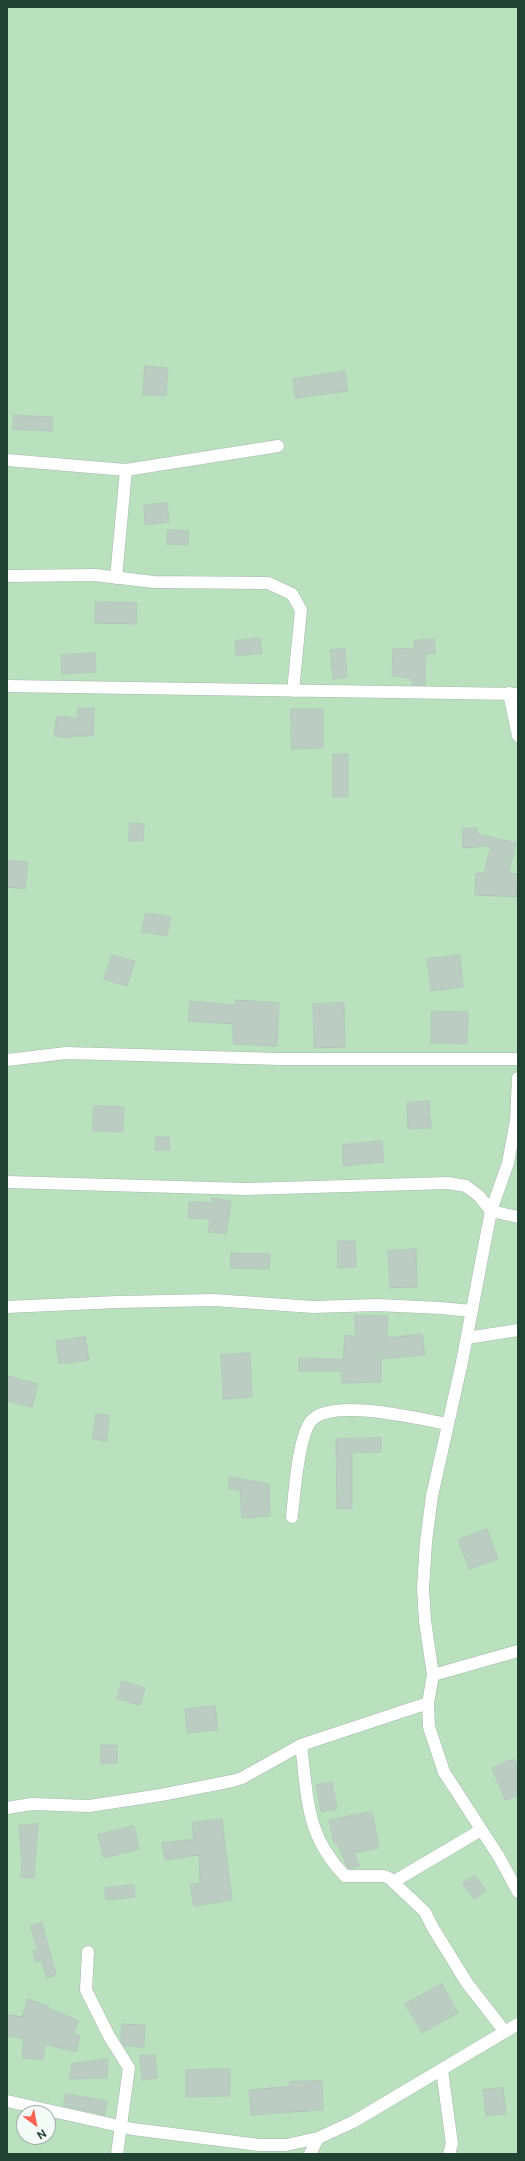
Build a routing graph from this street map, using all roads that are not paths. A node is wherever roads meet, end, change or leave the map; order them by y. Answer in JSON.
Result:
{"nodes":[{"id":1,"x":278,"y":446,"type":"dead end"},
{"id":2,"x":7,"y":460,"type":"edge"},
{"id":3,"x":126,"y":470,"type":"junction"},
{"id":4,"x":7,"y":576,"type":"edge"},
{"id":5,"x":116,"y":578,"type":"junction"},
{"id":6,"x":7,"y":686,"type":"edge"},
{"id":7,"x":293,"y":691,"type":"junction"},
{"id":8,"x":514,"y":694,"type":"edge"},
{"id":9,"x":518,"y":736,"type":"edge"},
{"id":10,"x":518,"y":1058,"type":"edge"},
{"id":11,"x":7,"y":1060,"type":"edge"},
{"id":12,"x":518,"y":1078,"type":"edge"},
{"id":13,"x":517,"y":1120,"type":"edge"},
{"id":14,"x":7,"y":1182,"type":"edge"},
{"id":15,"x":491,"y":1211,"type":"junction"},
{"id":16,"x":518,"y":1217,"type":"edge"},
{"id":17,"x":7,"y":1307,"type":"edge"},
{"id":18,"x":471,"y":1311,"type":"junction"},
{"id":19,"x":518,"y":1330,"type":"edge"},
{"id":20,"x":467,"y":1338,"type":"junction"},
{"id":21,"x":448,"y":1424,"type":"junction"},
{"id":22,"x":292,"y":1517,"type":"dead end"},
{"id":23,"x":518,"y":1651,"type":"edge"},
{"id":24,"x":433,"y":1675,"type":"junction"},
{"id":25,"x":428,"y":1703,"type":"junction"},
{"id":26,"x":301,"y":1745,"type":"junction"},
{"id":27,"x":7,"y":1808,"type":"edge"},
{"id":28,"x":480,"y":1830,"type":"junction"},
{"id":29,"x":393,"y":1882,"type":"junction"},
{"id":30,"x":518,"y":1892,"type":"edge"},
{"id":31,"x":88,"y":1952,"type":"dead end"},
{"id":32,"x":518,"y":2024,"type":"edge"},
{"id":33,"x":505,"y":2032,"type":"junction"},
{"id":34,"x":442,"y":2070,"type":"junction"},
{"id":35,"x":7,"y":2101,"type":"edge"},
{"id":36,"x":121,"y":2126,"type":"junction"},
{"id":37,"x":318,"y":2138,"type":"junction"},
{"id":38,"x":260,"y":2149,"type":"edge"},
{"id":39,"x":117,"y":2154,"type":"edge"},
{"id":40,"x":310,"y":2154,"type":"edge"},
{"id":41,"x":449,"y":2154,"type":"edge"}],
"edges":[{"from":1,"to":3,"type":"street"},
{"from":2,"to":3,"type":"street"},
{"from":3,"to":5,"type":"street"},
{"from":4,"to":5,"type":"street"},
{"from":5,"to":7,"type":"street"},
{"from":6,"to":7,"type":"street"},
{"from":7,"to":8,"type":"street"},
{"from":8,"to":9,"type":"street"},
{"from":10,"to":11,"type":"street"},
{"from":12,"to":13,"type":"street"},
{"from":13,"to":15,"type":"street"},
{"from":14,"to":15,"type":"street"},
{"from":15,"to":16,"type":"street"},
{"from":15,"to":18,"type":"street"},
{"from":17,"to":18,"type":"street"},
{"from":18,"to":20,"type":"street"},
{"from":19,"to":20,"type":"street"},
{"from":20,"to":21,"type":"street"},
{"from":21,"to":22,"type":"street"},
{"from":21,"to":24,"type":"street"},
{"from":23,"to":24,"type":"street"},
{"from":24,"to":25,"type":"street"},
{"from":25,"to":26,"type":"street"},
{"from":25,"to":28,"type":"street"},
{"from":26,"to":27,"type":"street"},
{"from":26,"to":29,"type":"street"},
{"from":28,"to":29,"type":"street"},
{"from":28,"to":30,"type":"street"},
{"from":29,"to":33,"type":"street"},
{"from":31,"to":36,"type":"street"},
{"from":32,"to":33,"type":"street"},
{"from":33,"to":34,"type":"street"},
{"from":34,"to":37,"type":"street"},
{"from":34,"to":41,"type":"street"},
{"from":35,"to":36,"type":"street"},
{"from":36,"to":38,"type":"street"},
{"from":36,"to":39,"type":"street"},
{"from":37,"to":38,"type":"street"},
{"from":37,"to":40,"type":"street"}]}
